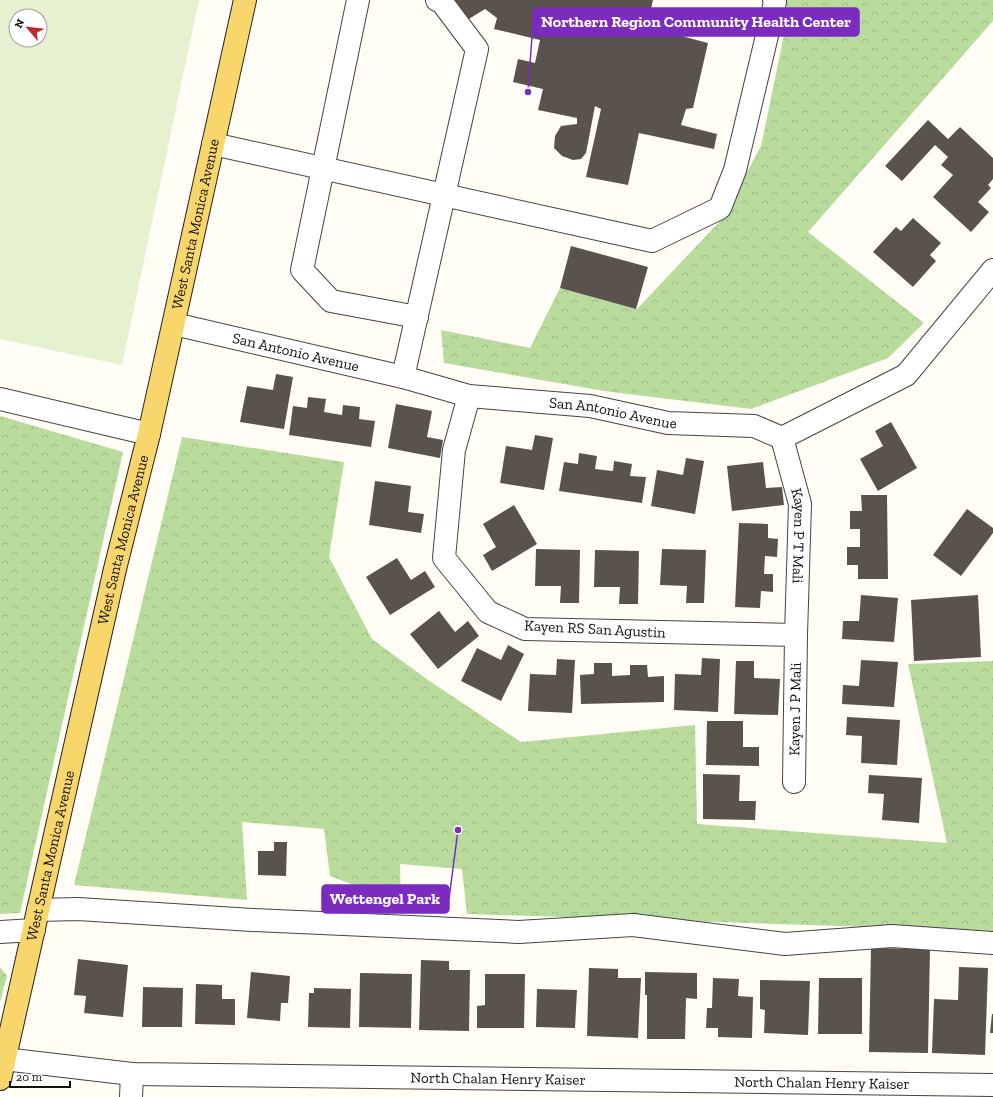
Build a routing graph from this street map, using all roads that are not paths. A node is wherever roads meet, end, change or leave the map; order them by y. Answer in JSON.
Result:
{"nodes":[{"id":1,"x":245,"y":0,"type":"edge"},
{"id":2,"x":358,"y":0,"type":"edge"},
{"id":3,"x":437,"y":0,"type":"edge"},
{"id":4,"x":774,"y":0,"type":"edge"},
{"id":5,"x":213,"y":144,"type":"junction"},
{"id":6,"x":323,"y":168,"type":"junction"},
{"id":7,"x":444,"y":195,"type":"junction"},
{"id":8,"x":993,"y":270,"type":"edge"},
{"id":9,"x":417,"y":317,"type":"junction"},
{"id":10,"x":174,"y":324,"type":"junction"},
{"id":11,"x":403,"y":377,"type":"junction"},
{"id":12,"x":469,"y":396,"type":"junction"},
{"id":13,"x":0,"y":399,"type":"edge"},
{"id":14,"x":149,"y":434,"type":"junction"},
{"id":15,"x":782,"y":438,"type":"junction"},
{"id":16,"x":796,"y":635,"type":"junction"},
{"id":17,"x":794,"y":782,"type":"dead end"},
{"id":18,"x":36,"y":920,"type":"junction"},
{"id":19,"x":0,"y":932,"type":"edge"},
{"id":20,"x":993,"y":944,"type":"edge"},
{"id":21,"x":2,"y":1069,"type":"edge"},
{"id":22,"x":132,"y":1074,"type":"junction"},
{"id":23,"x":993,"y":1085,"type":"edge"},
{"id":24,"x":131,"y":1097,"type":"edge"}],
"edges":[{"from":1,"to":5,"type":"main road","name":"West Santa Monica Avenue"},
{"from":2,"to":6,"type":"street"},
{"from":3,"to":7,"type":"street"},
{"from":4,"to":7,"type":"street"},
{"from":5,"to":6,"type":"street"},
{"from":5,"to":10,"type":"main road","name":"West Santa Monica Avenue"},
{"from":6,"to":7,"type":"street"},
{"from":6,"to":9,"type":"street"},
{"from":7,"to":9,"type":"street"},
{"from":8,"to":15,"type":"street"},
{"from":9,"to":11,"type":"street"},
{"from":10,"to":11,"type":"street","name":"San Antonio Avenue"},
{"from":10,"to":14,"type":"main road","name":"West Santa Monica Avenue"},
{"from":11,"to":12,"type":"street","name":"San Antonio Avenue"},
{"from":12,"to":15,"type":"street","name":"San Antonio Avenue"},
{"from":12,"to":16,"type":"street","name":"Kayen RS San Agustin"},
{"from":13,"to":14,"type":"street"},
{"from":14,"to":18,"type":"main road","name":"West Santa Monica Avenue"},
{"from":15,"to":16,"type":"street","name":"Kayen P T Mali"},
{"from":16,"to":17,"type":"street","name":"Kayen J P Mali"},
{"from":18,"to":19,"type":"street"},
{"from":18,"to":20,"type":"street"},
{"from":18,"to":21,"type":"main road","name":"West Santa Monica Avenue"},
{"from":21,"to":22,"type":"street","name":"North Chalan Henry Kaiser"},
{"from":22,"to":23,"type":"street","name":"North Chalan Henry Kaiser"},
{"from":22,"to":24,"type":"street"}]}
